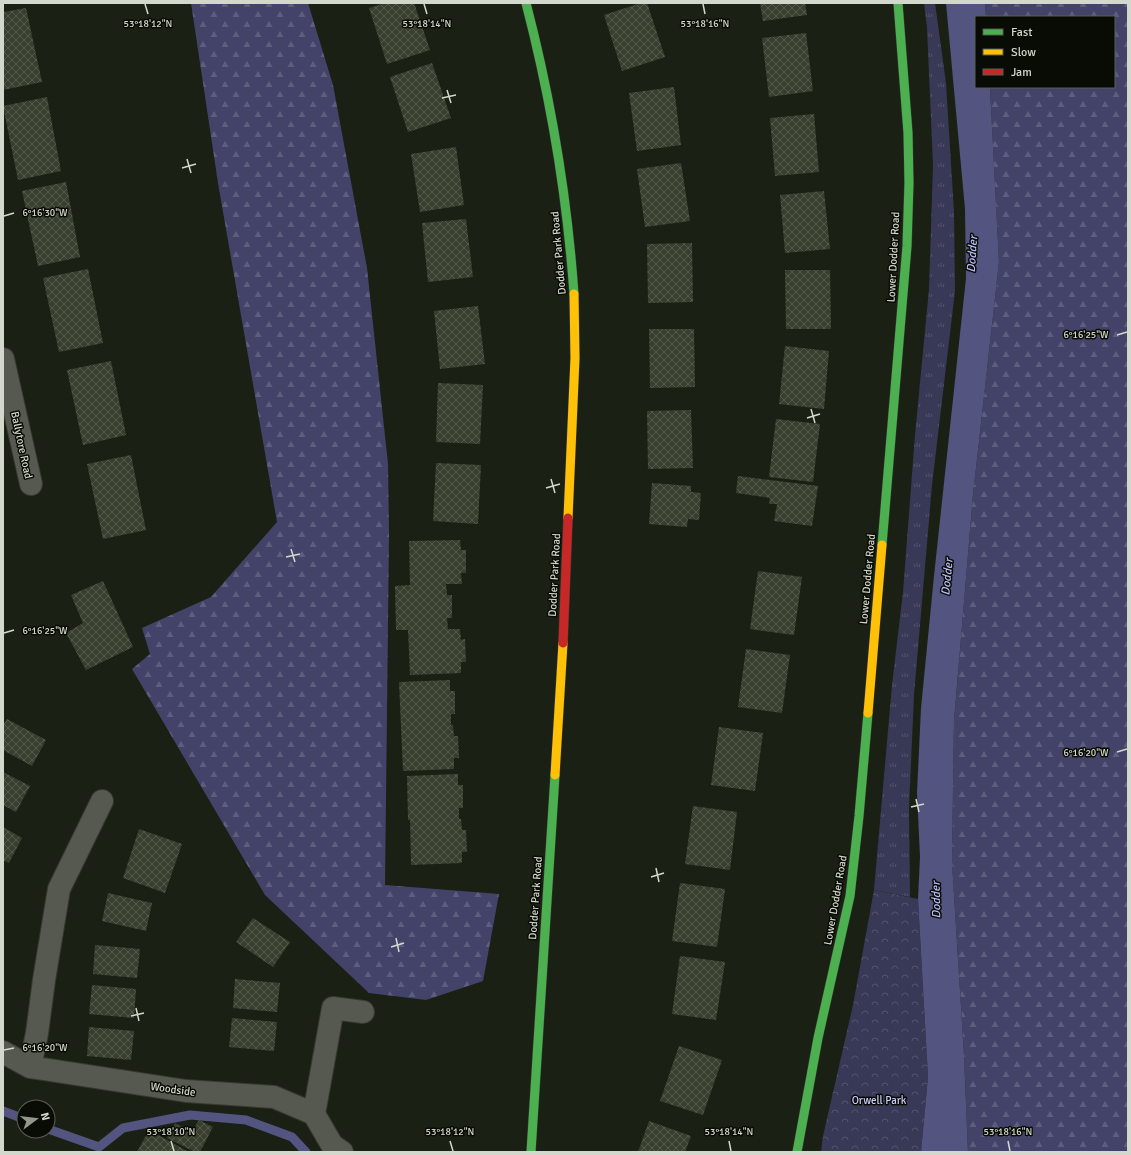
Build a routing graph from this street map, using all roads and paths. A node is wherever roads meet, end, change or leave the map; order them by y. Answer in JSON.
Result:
{"nodes":[{"id":1,"x":526,"y":3,"type":"edge"},
{"id":2,"x":898,"y":3,"type":"edge"},
{"id":3,"x":3,"y":359,"type":"edge"},
{"id":4,"x":31,"y":484,"type":"dead end"},
{"id":5,"x":102,"y":801,"type":"dead end"},
{"id":6,"x":363,"y":1012,"type":"dead end"},
{"id":7,"x":3,"y":1052,"type":"edge"},
{"id":8,"x":30,"y":1067,"type":"junction"},
{"id":9,"x":314,"y":1114,"type":"junction"},
{"id":10,"x":342,"y":1152,"type":"edge"},
{"id":11,"x":531,"y":1152,"type":"edge"},
{"id":12,"x":797,"y":1152,"type":"edge"}],
"edges":[{"from":1,"to":11,"type":"street","name":"Dodder Park Road"},
{"from":2,"to":12,"type":"street","name":"Lower Dodder Road"},
{"from":3,"to":4,"type":"street","name":"Ballytore Road"},
{"from":5,"to":8,"type":"street"},
{"from":6,"to":9,"type":"street"},
{"from":7,"to":8,"type":"street","name":"Woodside"},
{"from":8,"to":9,"type":"street","name":"Woodside"},
{"from":9,"to":10,"type":"street"}]}
